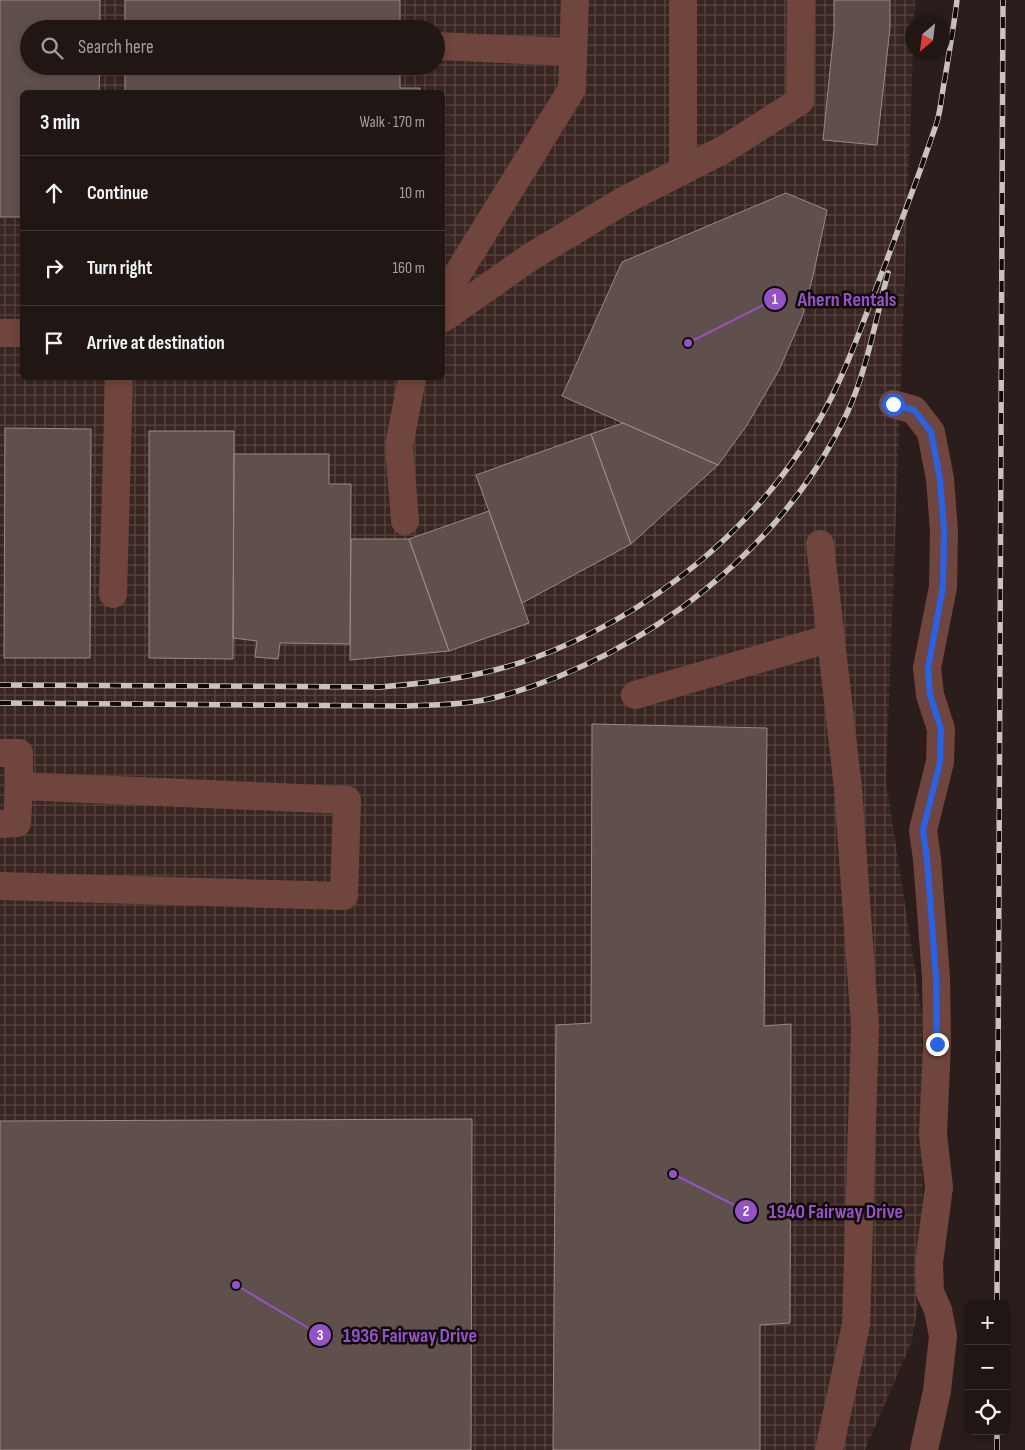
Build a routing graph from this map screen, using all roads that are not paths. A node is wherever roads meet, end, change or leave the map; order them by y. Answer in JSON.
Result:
{"nodes":[{"id":1,"x":575,"y":0,"type":"edge"},
{"id":2,"x":683,"y":0,"type":"edge"},
{"id":3,"x":801,"y":0,"type":"edge"},
{"id":4,"x":445,"y":46,"type":"edge"},
{"id":5,"x":573,"y":52,"type":"junction"},
{"id":6,"x":683,"y":170,"type":"junction"},
{"id":7,"x":445,"y":294,"type":"edge"},
{"id":8,"x":445,"y":317,"type":"edge"},
{"id":9,"x":0,"y":333,"type":"edge"},
{"id":10,"x":20,"y":333,"type":"edge"},
{"id":11,"x":119,"y":380,"type":"edge"},
{"id":12,"x":412,"y":380,"type":"edge"},
{"id":13,"x":893,"y":404,"type":"dead end"},
{"id":14,"x":405,"y":521,"type":"dead end"},
{"id":15,"x":820,"y":544,"type":"dead end"},
{"id":16,"x":113,"y":594,"type":"dead end"},
{"id":17,"x":831,"y":638,"type":"junction"},
{"id":18,"x":635,"y":695,"type":"dead end"},
{"id":19,"x":0,"y":753,"type":"edge"},
{"id":20,"x":19,"y":786,"type":"junction"},
{"id":21,"x":0,"y":824,"type":"edge"},
{"id":22,"x":0,"y":886,"type":"edge"},
{"id":23,"x":829,"y":1450,"type":"edge"},
{"id":24,"x":924,"y":1450,"type":"edge"}],
"edges":[{"from":1,"to":5,"type":"street"},
{"from":2,"to":6,"type":"street"},
{"from":3,"to":6,"type":"street"},
{"from":4,"to":5,"type":"street"},
{"from":5,"to":7,"type":"street"},
{"from":6,"to":8,"type":"street"},
{"from":9,"to":10,"type":"street"},
{"from":11,"to":16,"type":"street"},
{"from":12,"to":14,"type":"street"},
{"from":13,"to":24,"type":"street"},
{"from":15,"to":17,"type":"street"},
{"from":17,"to":18,"type":"street"},
{"from":17,"to":23,"type":"street"},
{"from":19,"to":20,"type":"street"},
{"from":20,"to":21,"type":"street"},
{"from":20,"to":22,"type":"street"}]}
